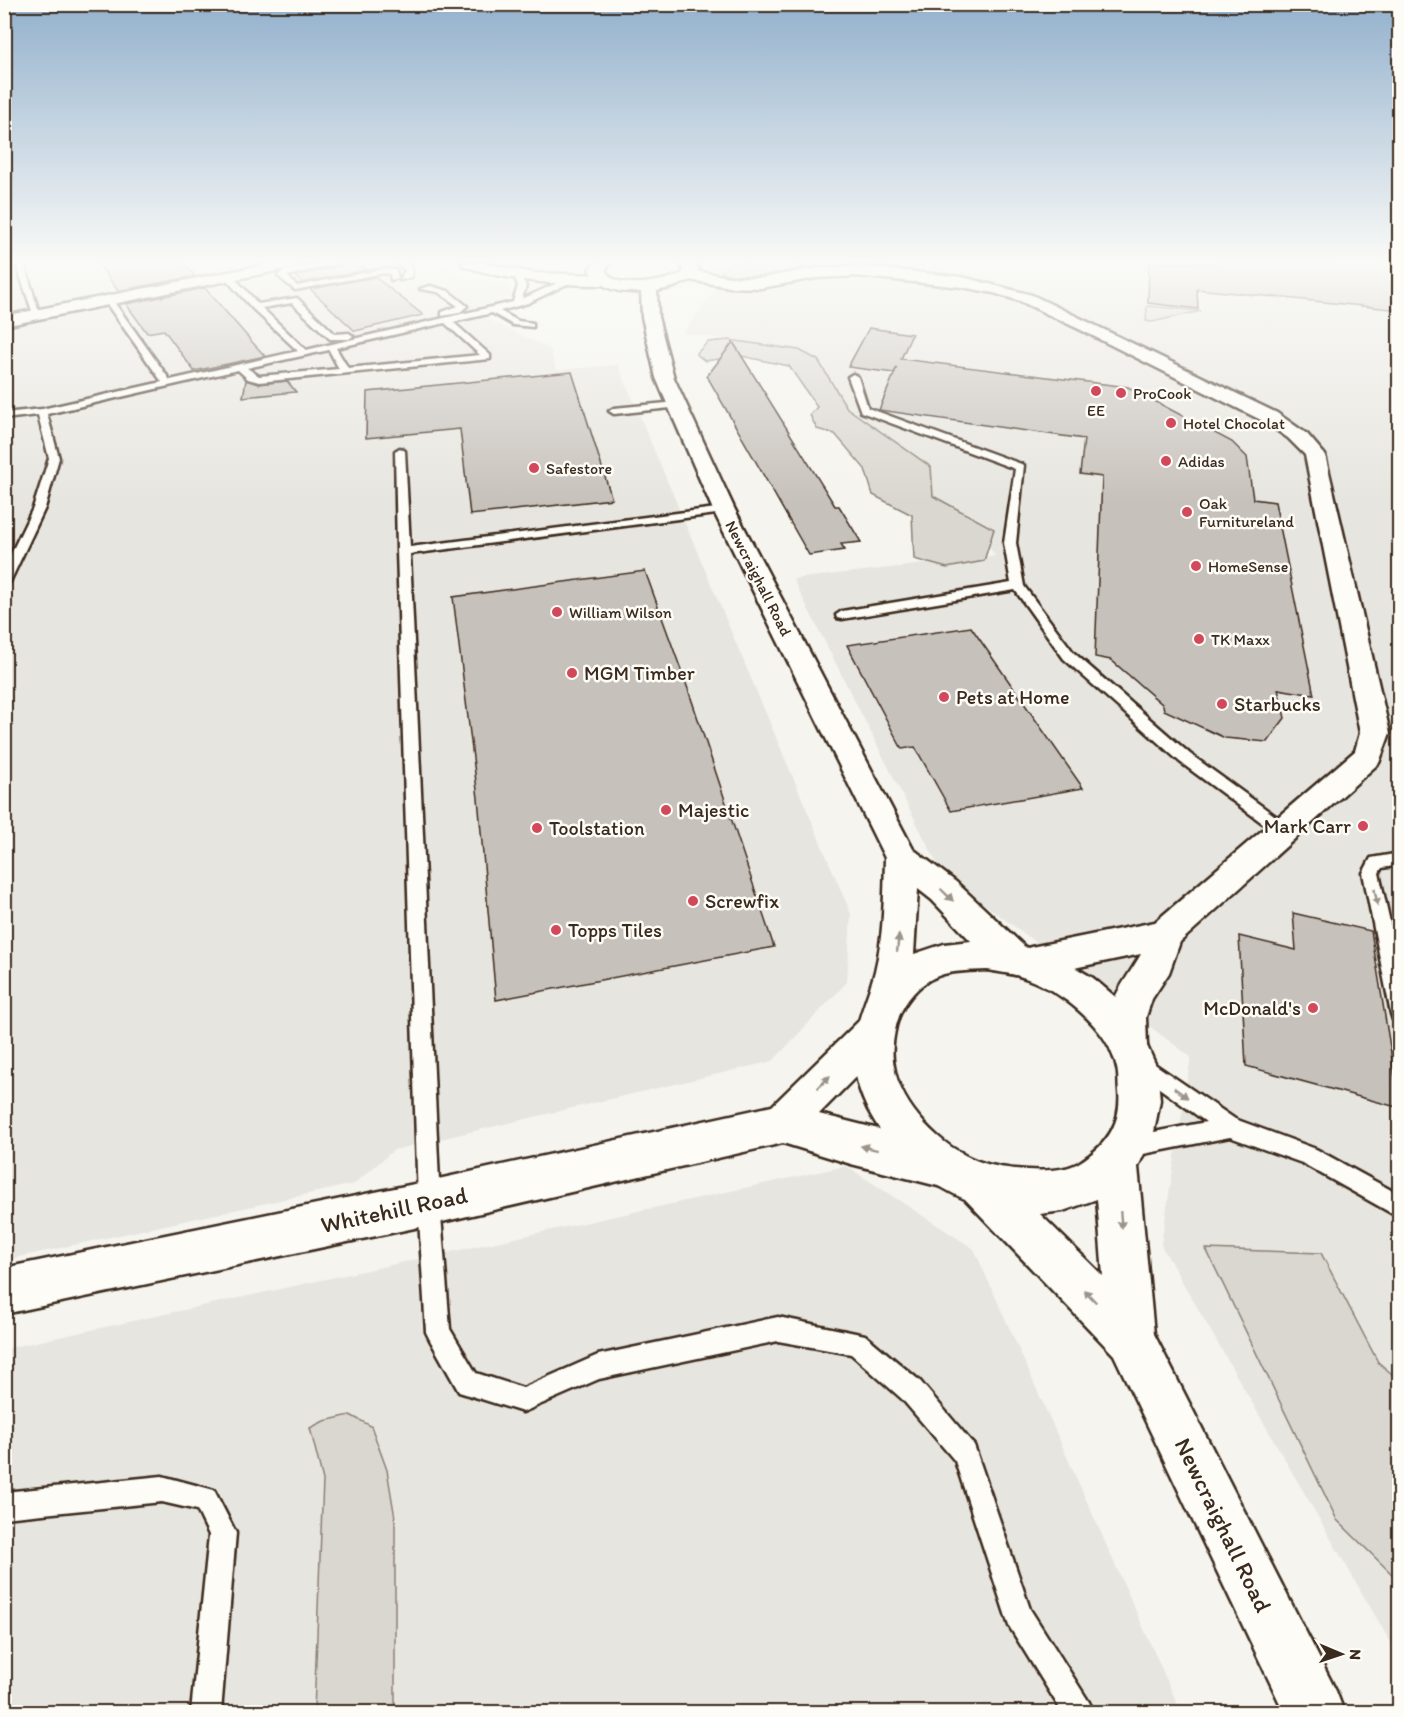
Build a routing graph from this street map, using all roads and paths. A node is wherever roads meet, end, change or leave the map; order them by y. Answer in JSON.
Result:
{"nodes":[{"id":1,"x":139,"y":343,"type":"edge"},
{"id":2,"x":295,"y":343,"type":"edge"},
{"id":3,"x":340,"y":343,"type":"edge"},
{"id":4,"x":472,"y":343,"type":"edge"},
{"id":5,"x":655,"y":343,"type":"edge"},
{"id":6,"x":1122,"y":343,"type":"edge"},
{"id":7,"x":331,"y":345,"type":"junction"},
{"id":8,"x":304,"y":352,"type":"junction"},
{"id":9,"x":239,"y":366,"type":"junction"},
{"id":10,"x":345,"y":371,"type":"junction"},
{"id":11,"x":853,"y":377,"type":"dead end"},
{"id":12,"x":167,"y":382,"type":"junction"},
{"id":13,"x":677,"y":405,"type":"junction"},
{"id":14,"x":614,"y":411,"type":"dead end"},
{"id":15,"x":42,"y":412,"type":"junction"},
{"id":16,"x":4,"y":416,"type":"edge"},
{"id":17,"x":400,"y":451,"type":"dead end"},
{"id":18,"x":724,"y":510,"type":"junction"},
{"id":19,"x":403,"y":551,"type":"junction"},
{"id":20,"x":4,"y":582,"type":"edge"},
{"id":21,"x":1018,"y":586,"type":"junction"},
{"id":22,"x":842,"y":615,"type":"dead end"},
{"id":23,"x":1281,"y":830,"type":"junction"},
{"id":24,"x":901,"y":858,"type":"junction"},
{"id":25,"x":1400,"y":859,"type":"edge"},
{"id":26,"x":1165,"y":934,"type":"junction"},
{"id":27,"x":1022,"y":960,"type":"junction"},
{"id":28,"x":1400,"y":1014,"type":"edge"},
{"id":29,"x":880,"y":1016,"type":"junction"},
{"id":30,"x":1131,"y":1052,"type":"junction"},
{"id":31,"x":783,"y":1123,"type":"junction"},
{"id":32,"x":1230,"y":1127,"type":"junction"},
{"id":33,"x":1122,"y":1154,"type":"junction"},
{"id":34,"x":963,"y":1175,"type":"junction"},
{"id":35,"x":429,"y":1203,"type":"junction"},
{"id":36,"x":1400,"y":1207,"type":"edge"},
{"id":37,"x":4,"y":1291,"type":"edge"},
{"id":38,"x":1131,"y":1338,"type":"junction"},
{"id":39,"x":4,"y":1505,"type":"edge"},
{"id":40,"x":1310,"y":1698,"type":"edge"},
{"id":41,"x":206,"y":1713,"type":"edge"},
{"id":42,"x":1079,"y":1713,"type":"edge"}],
"edges":[{"from":1,"to":12,"type":"lane"},
{"from":2,"to":8,"type":"lane"},
{"from":3,"to":7,"type":"lane"},
{"from":4,"to":10,"type":"lane"},
{"from":5,"to":13,"type":"street","name":"Newcraighall Road"},
{"from":6,"to":23,"type":"street"},
{"from":7,"to":8,"type":"lane"},
{"from":7,"to":10,"type":"lane"},
{"from":8,"to":9,"type":"lane"},
{"from":9,"to":10,"type":"lane"},
{"from":9,"to":12,"type":"lane"},
{"from":11,"to":21,"type":"lane"},
{"from":12,"to":15,"type":"lane"},
{"from":13,"to":14,"type":"lane"},
{"from":13,"to":18,"type":"street","name":"Newcraighall Road"},
{"from":15,"to":16,"type":"lane"},
{"from":15,"to":20,"type":"lane"},
{"from":17,"to":19,"type":"lane"},
{"from":18,"to":19,"type":"lane"},
{"from":18,"to":24,"type":"street","name":"Newcraighall Road"},
{"from":19,"to":35,"type":"lane"},
{"from":21,"to":22,"type":"lane"},
{"from":21,"to":23,"type":"lane"},
{"from":23,"to":26,"type":"street"},
{"from":24,"to":27,"type":"street","name":"Newcraighall Road","one_way":true},
{"from":29,"to":24,"type":"street","name":"Newcraighall Road","one_way":true},
{"from":25,"to":28,"type":"lane","one_way":true},
{"from":26,"to":27,"type":"street"},
{"from":26,"to":30,"type":"street"},
{"from":27,"to":29,"type":"street","name":"Newcraighall Road"},
{"from":27,"to":30,"type":"street","name":"Newcraighall Road"},
{"from":31,"to":29,"type":"street","one_way":true},
{"from":29,"to":34,"type":"street","name":"Newcraighall Road"},
{"from":30,"to":32,"type":"lane","one_way":true},
{"from":30,"to":33,"type":"street","name":"Newcraighall Road"},
{"from":34,"to":31,"type":"street","one_way":true},
{"from":31,"to":35,"type":"street","name":"Whitehill Road"},
{"from":32,"to":33,"type":"lane"},
{"from":32,"to":36,"type":"lane"},
{"from":33,"to":34,"type":"street","name":"Newcraighall Road"},
{"from":33,"to":38,"type":"street","name":"Newcraighall Road","one_way":true},
{"from":38,"to":34,"type":"street","name":"Newcraighall Road","one_way":true},
{"from":35,"to":37,"type":"street","name":"Whitehill Road"},
{"from":35,"to":42,"type":"lane"},
{"from":38,"to":40,"type":"street","name":"Newcraighall Road"},
{"from":39,"to":41,"type":"lane"}]}
